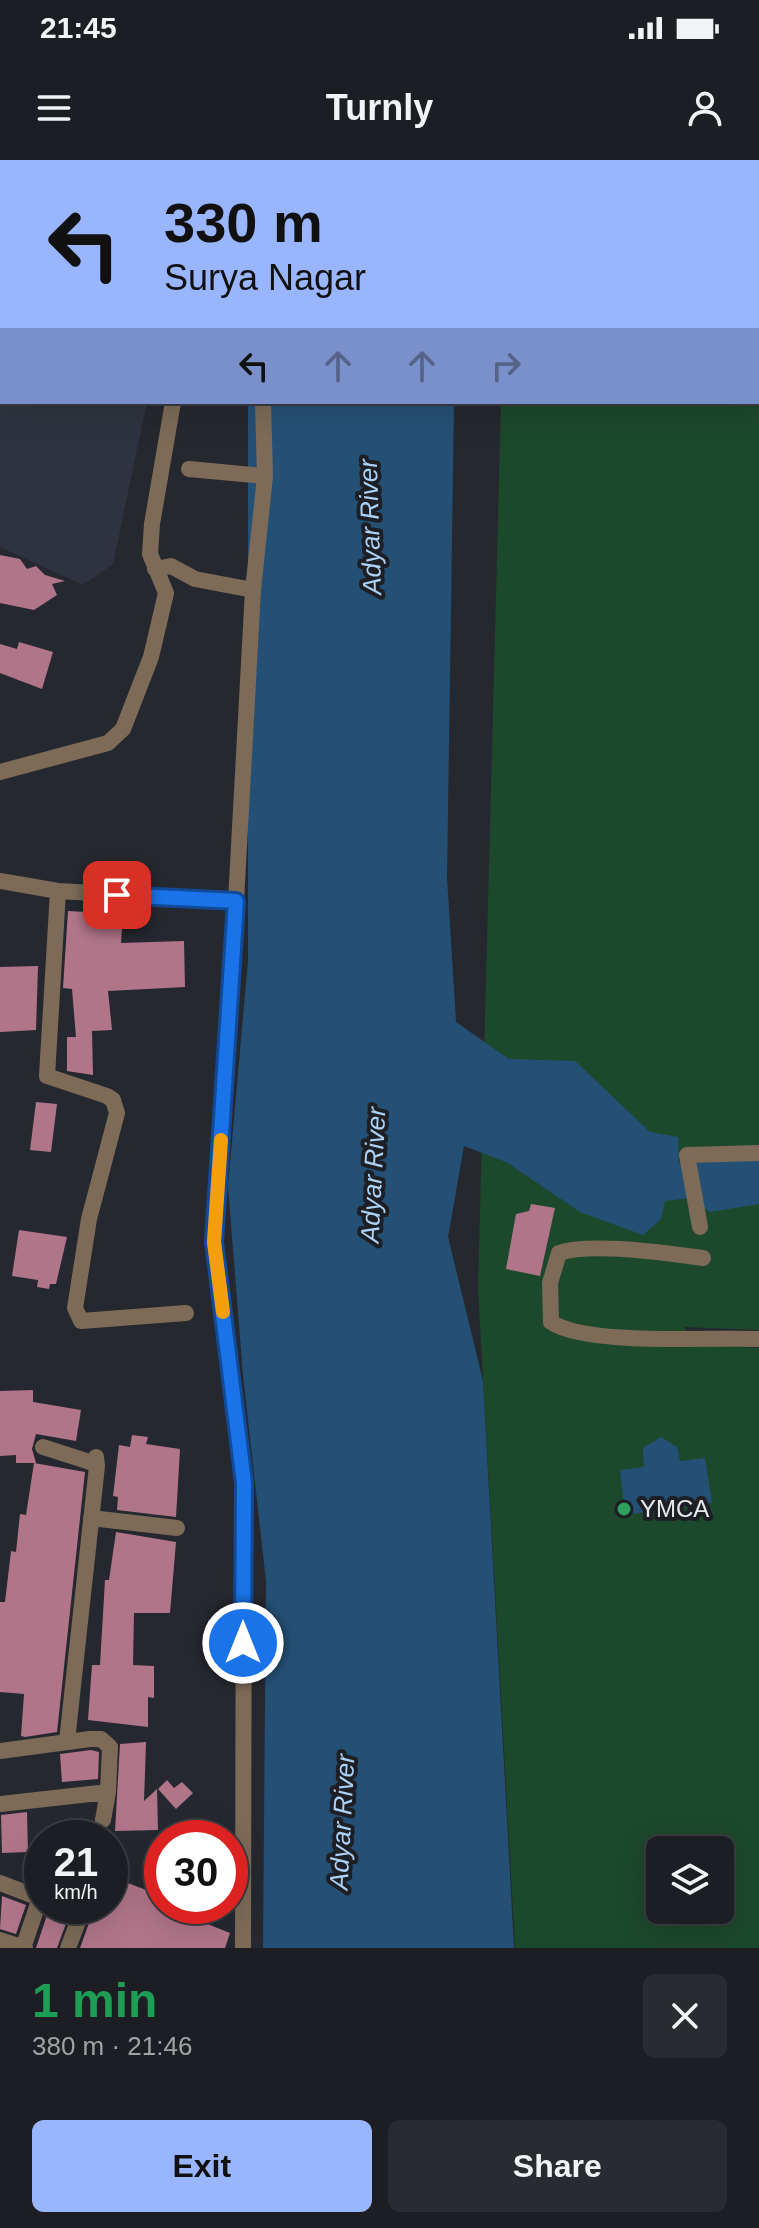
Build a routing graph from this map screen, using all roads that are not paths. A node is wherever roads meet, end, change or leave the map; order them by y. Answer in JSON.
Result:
{"nodes":[{"id":1,"x":173,"y":404,"type":"edge"},
{"id":2,"x":263,"y":404,"type":"edge"},
{"id":3,"x":189,"y":469,"type":"dead end"},
{"id":4,"x":265,"y":476,"type":"junction"},
{"id":5,"x":155,"y":569,"type":"junction"},
{"id":6,"x":253,"y":590,"type":"junction"},
{"id":7,"x":0,"y":772,"type":"edge"},
{"id":8,"x":0,"y":881,"type":"edge"},
{"id":9,"x":58,"y":891,"type":"junction"},
{"id":10,"x":236,"y":901,"type":"junction"},
{"id":11,"x":759,"y":1153,"type":"edge"},
{"id":12,"x":700,"y":1227,"type":"dead end"},
{"id":13,"x":703,"y":1258,"type":"dead end"},
{"id":14,"x":186,"y":1313,"type":"dead end"},
{"id":15,"x":759,"y":1339,"type":"edge"},
{"id":16,"x":43,"y":1447,"type":"dead end"},
{"id":17,"x":91,"y":1518,"type":"junction"},
{"id":18,"x":177,"y":1528,"type":"dead end"},
{"id":19,"x":67,"y":1741,"type":"junction"},
{"id":20,"x":0,"y":1751,"type":"edge"},
{"id":21,"x":108,"y":1792,"type":"junction"},
{"id":22,"x":0,"y":1804,"type":"edge"},
{"id":23,"x":103,"y":1820,"type":"dead end"},
{"id":24,"x":0,"y":1884,"type":"edge"},
{"id":25,"x":24,"y":1892,"type":"edge"},
{"id":26,"x":32,"y":1924,"type":"edge"},
{"id":27,"x":78,"y":1924,"type":"edge"},
{"id":28,"x":0,"y":1940,"type":"edge"},
{"id":29,"x":24,"y":1948,"type":"edge"},
{"id":30,"x":68,"y":1948,"type":"edge"},
{"id":31,"x":243,"y":1948,"type":"edge"}],
"edges":[{"from":1,"to":5,"type":"street"},
{"from":2,"to":4,"type":"street"},
{"from":3,"to":4,"type":"street"},
{"from":4,"to":6,"type":"street"},
{"from":5,"to":6,"type":"street"},
{"from":5,"to":7,"type":"street"},
{"from":6,"to":10,"type":"street"},
{"from":8,"to":9,"type":"street"},
{"from":9,"to":10,"type":"street"},
{"from":9,"to":14,"type":"street"},
{"from":10,"to":31,"type":"street"},
{"from":11,"to":12,"type":"street"},
{"from":13,"to":15,"type":"street"},
{"from":16,"to":17,"type":"street"},
{"from":17,"to":18,"type":"street"},
{"from":17,"to":19,"type":"street"},
{"from":19,"to":20,"type":"street"},
{"from":19,"to":21,"type":"street"},
{"from":21,"to":22,"type":"street"},
{"from":21,"to":23,"type":"street"},
{"from":24,"to":25,"type":"street"},
{"from":26,"to":29,"type":"street"},
{"from":27,"to":30,"type":"street"},
{"from":28,"to":29,"type":"street"}]}
